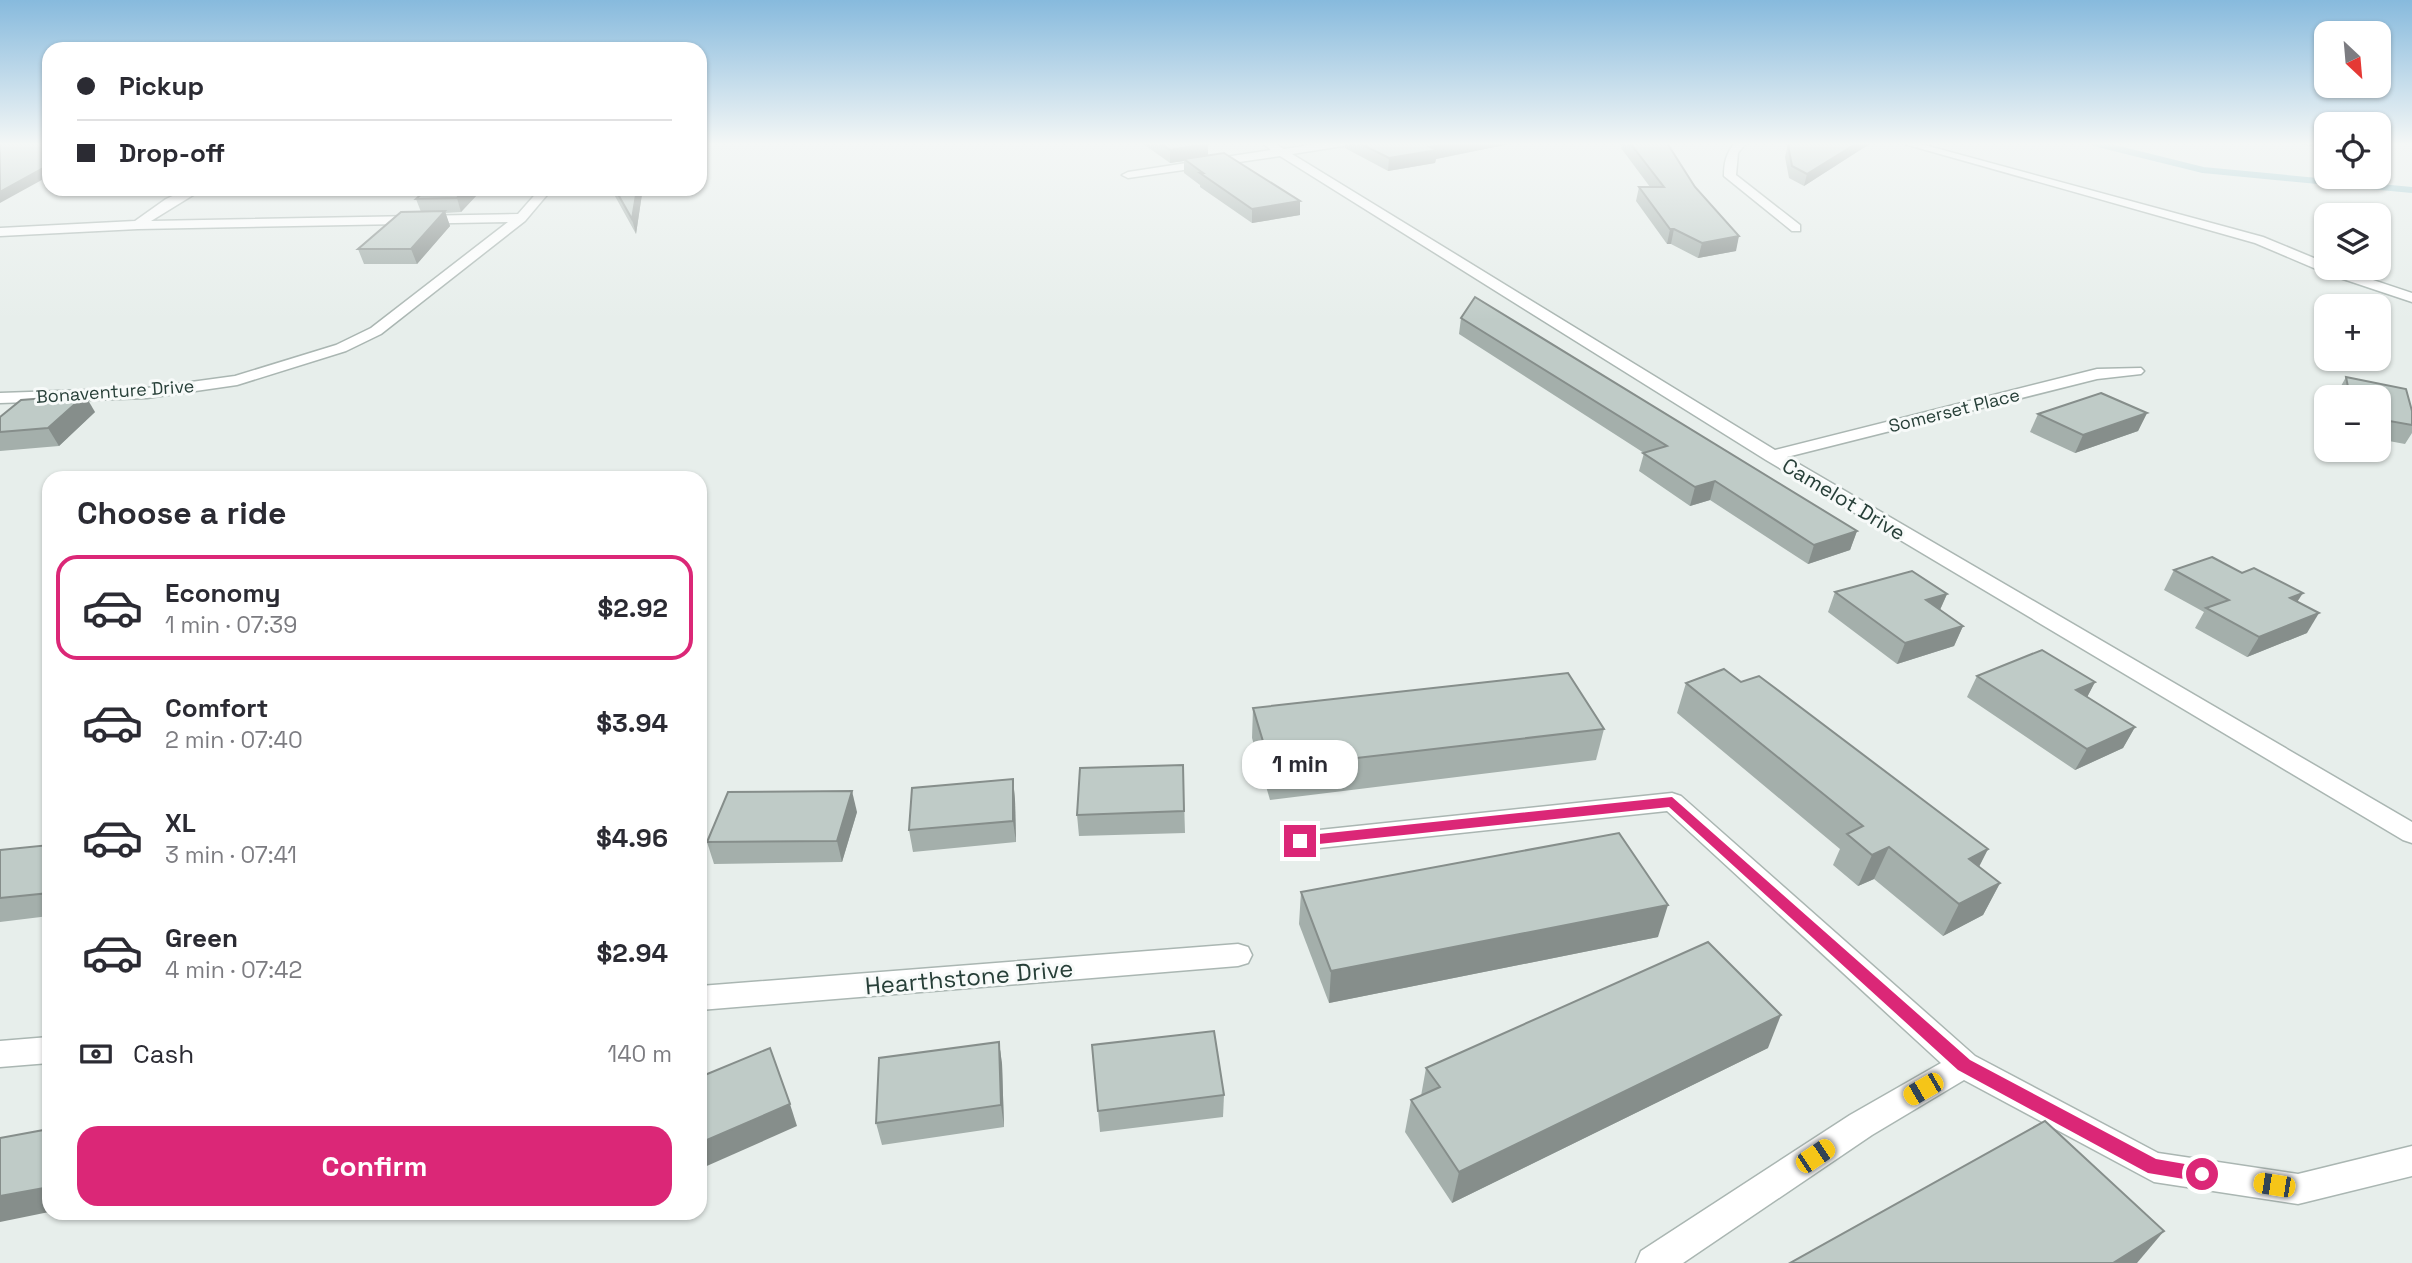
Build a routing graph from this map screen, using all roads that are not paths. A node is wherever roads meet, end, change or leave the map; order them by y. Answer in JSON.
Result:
{"nodes":[{"id":1,"x":170,"y":202,"type":"edge"},
{"id":2,"x":535,"y":202,"type":"edge"},
{"id":3,"x":1362,"y":202,"type":"edge"},
{"id":4,"x":1762,"y":202,"type":"edge"},
{"id":5,"x":2120,"y":202,"type":"edge"},
{"id":6,"x":522,"y":218,"type":"junction"},
{"id":7,"x":138,"y":225,"type":"junction"},
{"id":8,"x":1796,"y":228,"type":"dead end"},
{"id":9,"x":0,"y":232,"type":"edge"},
{"id":10,"x":2412,"y":298,"type":"edge"},
{"id":11,"x":2136,"y":371,"type":"dead end"},
{"id":12,"x":0,"y":398,"type":"edge"},
{"id":13,"x":1772,"y":456,"type":"junction"},
{"id":14,"x":2412,"y":834,"type":"edge"},
{"id":15,"x":1300,"y":841,"type":"dead end"},
{"id":16,"x":1238,"y":955,"type":"dead end"},
{"id":17,"x":707,"y":997,"type":"edge"},
{"id":18,"x":42,"y":1051,"type":"edge"},
{"id":19,"x":0,"y":1054,"type":"edge"},
{"id":20,"x":1964,"y":1065,"type":"junction"},
{"id":21,"x":2412,"y":1161,"type":"edge"},
{"id":22,"x":1653,"y":1263,"type":"edge"}],
"edges":[{"from":1,"to":7,"type":"street"},
{"from":2,"to":6,"type":"street","name":"Bonaventure Drive"},
{"from":3,"to":13,"type":"street","name":"Camelot Drive"},
{"from":4,"to":8,"type":"street"},
{"from":5,"to":10,"type":"street"},
{"from":6,"to":7,"type":"street"},
{"from":6,"to":12,"type":"street","name":"Bonaventure Drive"},
{"from":7,"to":9,"type":"street"},
{"from":11,"to":13,"type":"street","name":"Somerset Place"},
{"from":13,"to":14,"type":"street","name":"Camelot Drive"},
{"from":15,"to":20,"type":"street"},
{"from":16,"to":17,"type":"street","name":"Hearthstone Drive"},
{"from":18,"to":19,"type":"street"},
{"from":20,"to":21,"type":"street"},
{"from":20,"to":22,"type":"street"}]}
